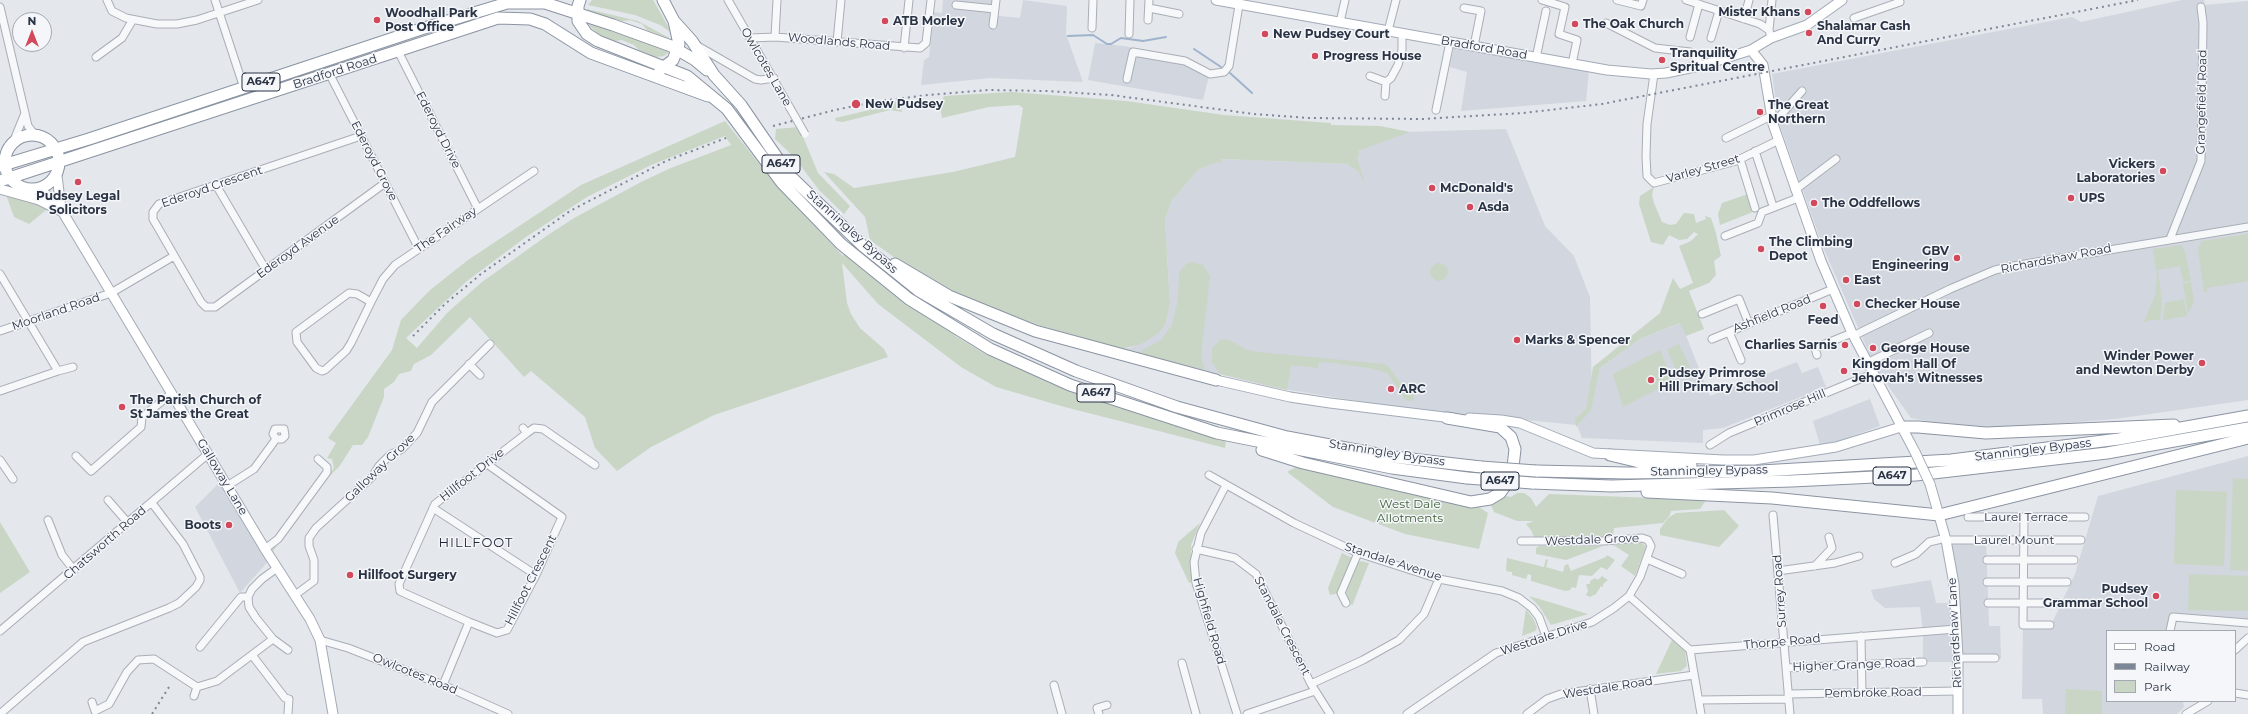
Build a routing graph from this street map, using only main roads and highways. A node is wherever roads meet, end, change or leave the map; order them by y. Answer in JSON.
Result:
{"nodes":[{"id":1,"x":580,"y":0,"type":"edge"},
{"id":2,"x":663,"y":0,"type":"edge"},
{"id":3,"x":1216,"y":0,"type":"edge"},
{"id":4,"x":1842,"y":0,"type":"edge"},
{"id":5,"x":549,"y":1,"type":"edge"},
{"id":6,"x":507,"y":2,"type":"edge"},
{"id":7,"x":577,"y":14,"type":"junction"},
{"id":8,"x":674,"y":20,"type":"junction"},
{"id":9,"x":678,"y":50,"type":"junction"},
{"id":10,"x":1751,"y":50,"type":"junction"},
{"id":11,"x":666,"y":68,"type":"junction"},
{"id":12,"x":641,"y":72,"type":"junction"},
{"id":13,"x":714,"y":75,"type":"junction"},
{"id":14,"x":715,"y":99,"type":"junction"},
{"id":15,"x":55,"y":149,"type":"junction"},
{"id":16,"x":59,"y":162,"type":"junction"},
{"id":17,"x":3,"y":165,"type":"edge"},
{"id":18,"x":56,"y":176,"type":"junction"},
{"id":19,"x":11,"y":177,"type":"junction"},
{"id":20,"x":0,"y":181,"type":"edge"},
{"id":21,"x":0,"y":189,"type":"edge"},
{"id":22,"x":39,"y":189,"type":"junction"},
{"id":23,"x":62,"y":211,"type":"junction"},
{"id":24,"x":830,"y":215,"type":"junction"},
{"id":25,"x":1216,"y":380,"type":"joint"},
{"id":26,"x":2248,"y":416,"type":"edge"},
{"id":27,"x":1447,"y":418,"type":"junction"},
{"id":28,"x":2203,"y":425,"type":"junction"},
{"id":29,"x":1902,"y":427,"type":"junction"},
{"id":30,"x":2248,"y":428,"type":"edge"},
{"id":31,"x":1217,"y":433,"type":"junction"},
{"id":32,"x":2248,"y":438,"type":"edge"},
{"id":33,"x":1610,"y":455,"type":"junction"},
{"id":34,"x":1761,"y":471,"type":"junction"},
{"id":35,"x":1611,"y":486,"type":"junction"},
{"id":36,"x":1939,"y":515,"type":"junction"},
{"id":37,"x":333,"y":714,"type":"edge"},
{"id":38,"x":1958,"y":714,"type":"edge"}],
"edges":[{"from":1,"to":7,"type":"highway"},
{"from":2,"to":8,"type":"highway"},
{"from":3,"to":10,"type":"main road","name":"Bradford Road"},
{"from":4,"to":10,"type":"main road","name":"Bradford Road"},
{"from":5,"to":6,"type":"highway","name":"Bradford Road","number":"A647"},
{"from":5,"to":7,"type":"highway","number":"A647"},
{"from":6,"to":15,"type":"highway","name":"Bradford Road","number":"A647"},
{"from":7,"to":9,"type":"highway","number":"A647"},
{"from":7,"to":11,"type":"highway","name":"Stanningley Bypass"},
{"from":8,"to":9,"type":"highway"},
{"from":8,"to":13,"type":"highway","name":"Stanningley Bypass","number":"A647"},
{"from":9,"to":11,"type":"highway"},
{"from":9,"to":13,"type":"highway","number":"A647"},
{"from":10,"to":29,"type":"main road"},
{"from":11,"to":12,"type":"highway"},
{"from":11,"to":14,"type":"highway","name":"Stanningley Bypass"},
{"from":12,"to":14,"type":"highway","number":"A647"},
{"from":12,"to":16,"type":"highway","name":"Bradford Road","number":"A647"},
{"from":13,"to":24,"type":"highway","name":"Stanningley Bypass","number":"A647"},
{"from":14,"to":31,"type":"highway","name":"Stanningley Bypass","number":"A647"},
{"from":15,"to":16,"type":"highway"},
{"from":15,"to":17,"type":"highway","name":"Bradford Road","number":"A647"},
{"from":15,"to":17,"type":"highway"},
{"from":16,"to":18,"type":"highway"},
{"from":16,"to":19,"type":"highway","name":"Bradford Road","number":"A647"},
{"from":17,"to":19,"type":"highway"},
{"from":18,"to":22,"type":"highway"},
{"from":18,"to":23,"type":"main road","name":"Galloway Lane"},
{"from":19,"to":20,"type":"highway","name":"Bradford Road","number":"A647"},
{"from":19,"to":22,"type":"highway"},
{"from":21,"to":23,"type":"main road"},
{"from":22,"to":23,"type":"main road","name":"Galloway Lane"},
{"from":23,"to":37,"type":"main road","name":"Galloway Lane"},
{"from":24,"to":25,"type":"highway"},
{"from":24,"to":34,"type":"highway","name":"Stanningley Bypass","number":"A647","bridge":true},
{"from":25,"to":27,"type":"main road"},
{"from":26,"to":28,"type":"highway","name":"Stanningley Bypass","number":"A647"},
{"from":27,"to":31,"type":"highway"},
{"from":27,"to":33,"type":"main road"},
{"from":28,"to":29,"type":"highway"},
{"from":28,"to":34,"type":"highway","name":"Stanningley Bypass","number":"A647"},
{"from":29,"to":33,"type":"main road"},
{"from":29,"to":36,"type":"main road","name":"Richardshaw Lane","bridge":true},
{"from":30,"to":35,"type":"highway","name":"Stanningley Bypass","number":"A647"},
{"from":31,"to":35,"type":"highway","name":"Stanningley Bypass","number":"A647","bridge":true},
{"from":32,"to":36,"type":"highway"},
{"from":33,"to":34,"type":"highway","number":"A647"},
{"from":35,"to":36,"type":"highway"},
{"from":36,"to":38,"type":"main road","name":"Richardshaw Lane"}]}
